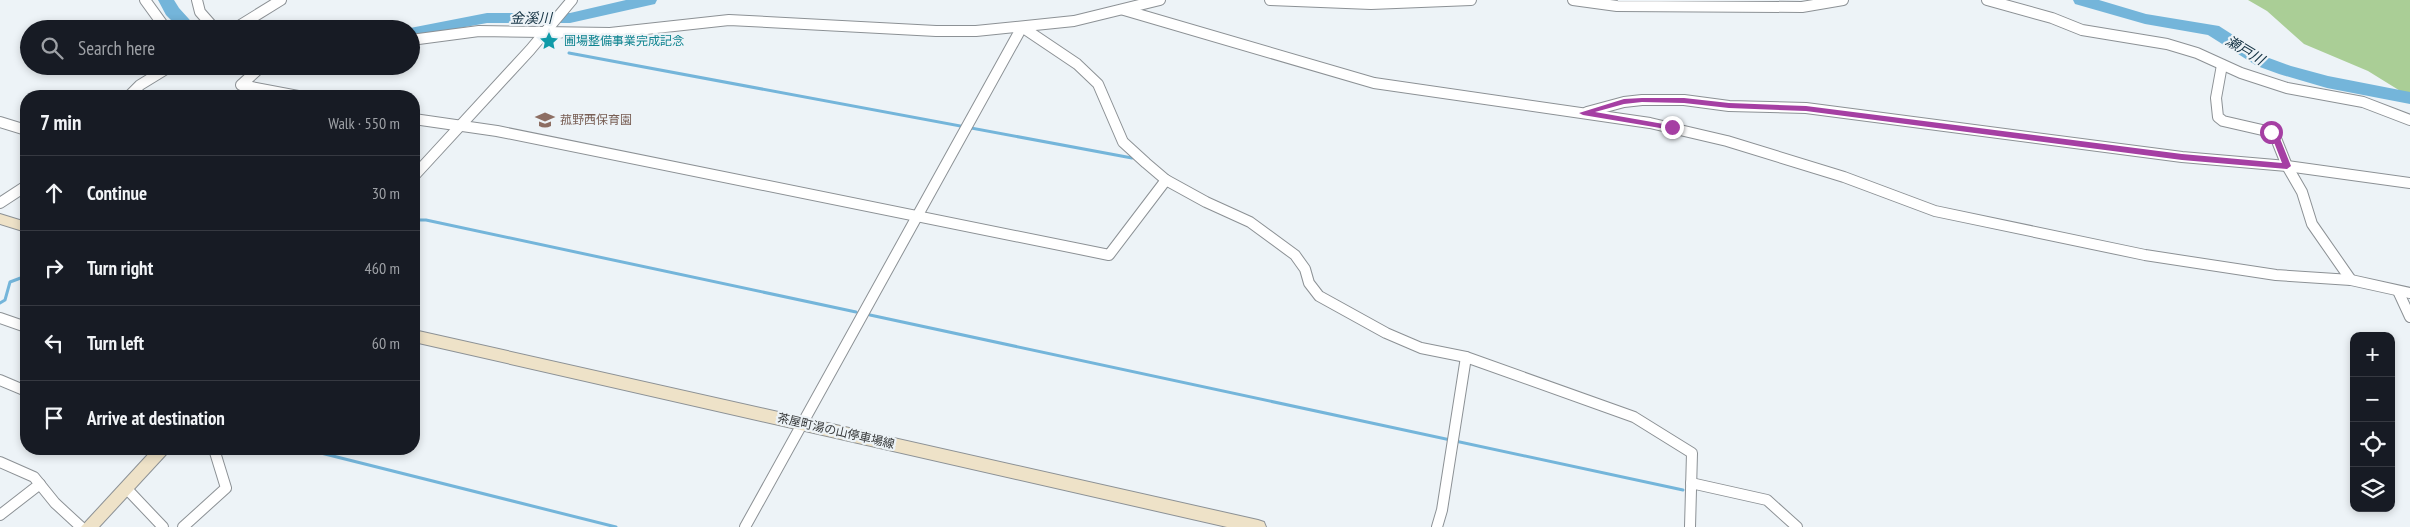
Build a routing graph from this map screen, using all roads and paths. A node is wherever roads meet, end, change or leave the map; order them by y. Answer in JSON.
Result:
{"nodes":[{"id":1,"x":145,"y":0,"type":"edge"},
{"id":2,"x":197,"y":0,"type":"edge"},
{"id":3,"x":281,"y":0,"type":"edge"},
{"id":4,"x":1160,"y":0,"type":"edge"},
{"id":5,"x":1270,"y":0,"type":"edge"},
{"id":6,"x":1471,"y":0,"type":"edge"},
{"id":7,"x":1573,"y":0,"type":"edge"},
{"id":8,"x":1843,"y":0,"type":"edge"},
{"id":9,"x":1987,"y":0,"type":"edge"},
{"id":10,"x":568,"y":2,"type":"edge"},
{"id":11,"x":1364,"y":2,"type":"edge"},
{"id":12,"x":1124,"y":10,"type":"junction"},
{"id":13,"x":159,"y":20,"type":"edge"},
{"id":14,"x":207,"y":20,"type":"edge"},
{"id":15,"x":249,"y":20,"type":"edge"},
{"id":16,"x":1022,"y":26,"type":"junction"},
{"id":17,"x":546,"y":30,"type":"junction"},
{"id":18,"x":420,"y":39,"type":"edge"},
{"id":19,"x":2222,"y":65,"type":"junction"},
{"id":20,"x":156,"y":75,"type":"edge"},
{"id":21,"x":252,"y":75,"type":"edge"},
{"id":22,"x":135,"y":90,"type":"edge"},
{"id":23,"x":267,"y":90,"type":"edge"},
{"id":24,"x":1583,"y":113,"type":"junction"},
{"id":25,"x":420,"y":120,"type":"edge"},
{"id":26,"x":2410,"y":120,"type":"edge"},
{"id":27,"x":0,"y":122,"type":"edge"},
{"id":28,"x":458,"y":127,"type":"junction"},
{"id":29,"x":20,"y":128,"type":"edge"},
{"id":30,"x":2287,"y":166,"type":"junction"},
{"id":31,"x":420,"y":169,"type":"edge"},
{"id":32,"x":1166,"y":180,"type":"junction"},
{"id":33,"x":2410,"y":183,"type":"edge"},
{"id":34,"x":20,"y":190,"type":"edge"},
{"id":35,"x":0,"y":203,"type":"edge"},
{"id":36,"x":917,"y":216,"type":"junction"},
{"id":37,"x":0,"y":219,"type":"edge"},
{"id":38,"x":20,"y":225,"type":"edge"},
{"id":39,"x":2351,"y":280,"type":"junction"},
{"id":40,"x":2398,"y":291,"type":"junction"},
{"id":41,"x":2410,"y":294,"type":"edge"},
{"id":42,"x":2410,"y":317,"type":"edge"},
{"id":43,"x":0,"y":318,"type":"edge"},
{"id":44,"x":20,"y":325,"type":"edge"},
{"id":45,"x":420,"y":337,"type":"edge"},
{"id":46,"x":1466,"y":357,"type":"junction"},
{"id":47,"x":0,"y":380,"type":"edge"},
{"id":48,"x":20,"y":387,"type":"edge"},
{"id":49,"x":802,"y":423,"type":"junction"},
{"id":50,"x":157,"y":455,"type":"edge"},
{"id":51,"x":216,"y":455,"type":"edge"},
{"id":52,"x":0,"y":462,"type":"edge"},
{"id":53,"x":1691,"y":483,"type":"junction"},
{"id":54,"x":40,"y":484,"type":"junction"},
{"id":55,"x":126,"y":488,"type":"junction"},
{"id":56,"x":0,"y":514,"type":"edge"},
{"id":57,"x":81,"y":527,"type":"edge"},
{"id":58,"x":89,"y":527,"type":"edge"},
{"id":59,"x":163,"y":527,"type":"edge"},
{"id":60,"x":183,"y":527,"type":"edge"},
{"id":61,"x":745,"y":527,"type":"edge"},
{"id":62,"x":1258,"y":527,"type":"edge"},
{"id":63,"x":1437,"y":527,"type":"edge"},
{"id":64,"x":1690,"y":527,"type":"edge"},
{"id":65,"x":1797,"y":527,"type":"edge"}],
"edges":[{"from":1,"to":13,"type":"street"},
{"from":2,"to":14,"type":"street"},
{"from":3,"to":15,"type":"street"},
{"from":4,"to":12,"type":"street"},
{"from":5,"to":11,"type":"street"},
{"from":6,"to":11,"type":"street"},
{"from":7,"to":8,"type":"street"},
{"from":9,"to":19,"type":"street"},
{"from":10,"to":17,"type":"street"},
{"from":12,"to":16,"type":"street"},
{"from":12,"to":24,"type":"street"},
{"from":16,"to":17,"type":"street"},
{"from":16,"to":32,"type":"street"},
{"from":16,"to":36,"type":"street"},
{"from":17,"to":18,"type":"street"},
{"from":17,"to":28,"type":"street"},
{"from":19,"to":26,"type":"street"},
{"from":19,"to":30,"type":"street"},
{"from":20,"to":22,"type":"street"},
{"from":21,"to":23,"type":"street"},
{"from":24,"to":30,"type":"street"},
{"from":24,"to":39,"type":"street"},
{"from":25,"to":28,"type":"street"},
{"from":27,"to":29,"type":"street"},
{"from":28,"to":31,"type":"street"},
{"from":28,"to":36,"type":"street"},
{"from":30,"to":33,"type":"street"},
{"from":30,"to":39,"type":"street"},
{"from":32,"to":36,"type":"street"},
{"from":32,"to":46,"type":"street"},
{"from":34,"to":35,"type":"street"},
{"from":36,"to":49,"type":"street"},
{"from":37,"to":38,"type":"main road"},
{"from":39,"to":40,"type":"street"},
{"from":40,"to":41,"type":"street"},
{"from":40,"to":42,"type":"street"},
{"from":43,"to":44,"type":"street"},
{"from":45,"to":49,"type":"main road","name":"茶屋町湯の山停車場線"},
{"from":46,"to":53,"type":"street"},
{"from":46,"to":63,"type":"street"},
{"from":47,"to":48,"type":"street"},
{"from":49,"to":61,"type":"street"},
{"from":49,"to":62,"type":"main road","name":"茶屋町湯の山停車場線"},
{"from":50,"to":55,"type":"main road"},
{"from":51,"to":60,"type":"street"},
{"from":52,"to":54,"type":"street"},
{"from":53,"to":64,"type":"street"},
{"from":53,"to":65,"type":"street"},
{"from":54,"to":56,"type":"street"},
{"from":54,"to":57,"type":"street"},
{"from":55,"to":58,"type":"main road"},
{"from":55,"to":59,"type":"street"}]}
